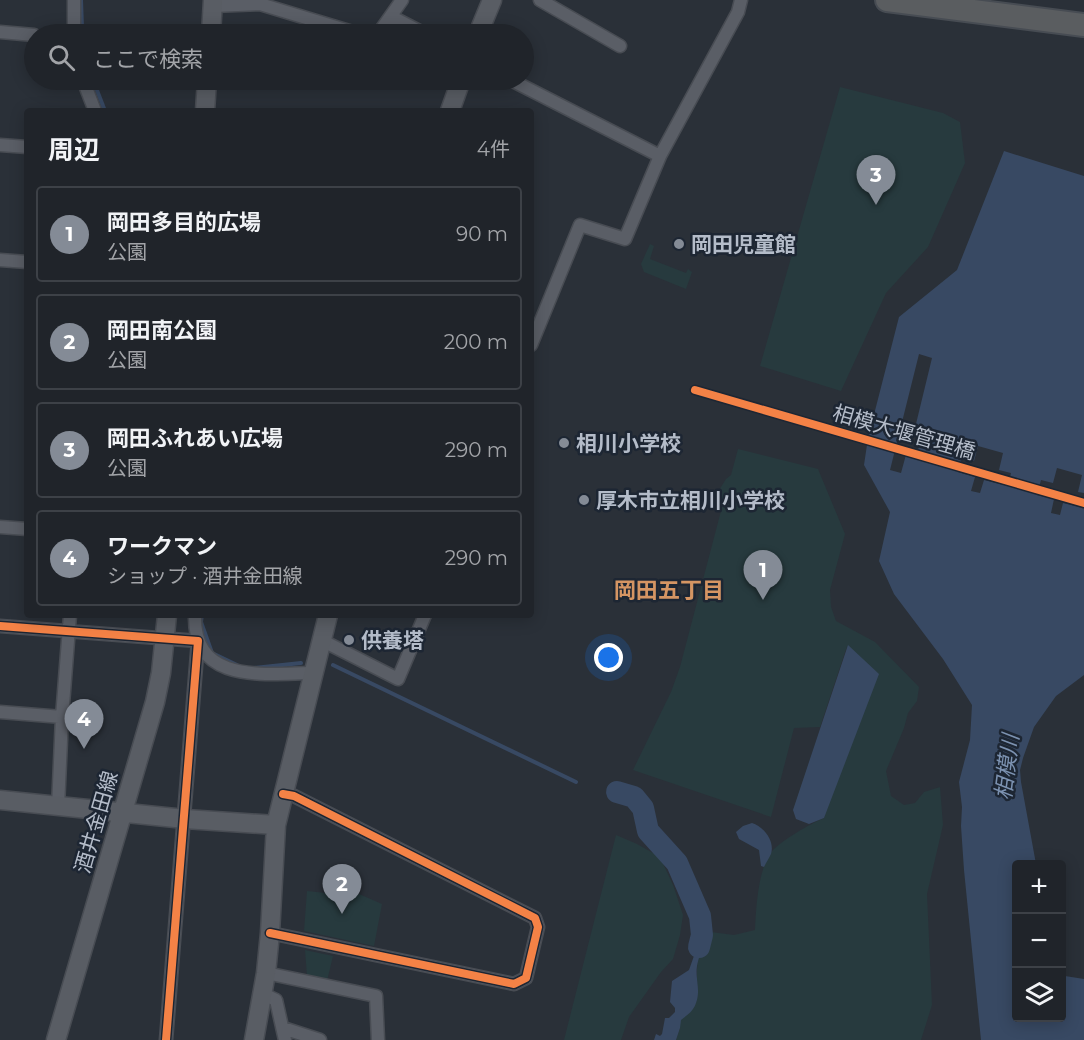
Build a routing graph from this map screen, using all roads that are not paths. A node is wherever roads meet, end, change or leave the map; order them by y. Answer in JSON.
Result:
{"nodes":[{"id":1,"x":74,"y":0,"type":"edge"},
{"id":2,"x":402,"y":0,"type":"edge"},
{"id":3,"x":492,"y":0,"type":"edge"},
{"id":4,"x":540,"y":0,"type":"edge"},
{"id":5,"x":741,"y":0,"type":"edge"},
{"id":6,"x":887,"y":0,"type":"edge"},
{"id":7,"x":213,"y":3,"type":"edge"},
{"id":8,"x":392,"y":17,"type":"junction"},
{"id":9,"x":74,"y":24,"type":"edge"},
{"id":10,"x":212,"y":24,"type":"edge"},
{"id":11,"x":326,"y":24,"type":"edge"},
{"id":12,"x":386,"y":24,"type":"edge"},
{"id":13,"x":406,"y":24,"type":"edge"},
{"id":14,"x":482,"y":24,"type":"edge"},
{"id":15,"x":1084,"y":26,"type":"edge"},
{"id":16,"x":0,"y":32,"type":"edge"},
{"id":17,"x":24,"y":34,"type":"edge"},
{"id":18,"x":620,"y":46,"type":"dead end"},
{"id":19,"x":87,"y":90,"type":"edge"},
{"id":20,"x":206,"y":90,"type":"edge"},
{"id":21,"x":457,"y":90,"type":"edge"},
{"id":22,"x":531,"y":90,"type":"edge"},
{"id":23,"x":93,"y":108,"type":"edge"},
{"id":24,"x":205,"y":108,"type":"edge"},
{"id":25,"x":451,"y":108,"type":"edge"},
{"id":26,"x":0,"y":146,"type":"edge"},
{"id":27,"x":24,"y":147,"type":"edge"},
{"id":28,"x":660,"y":156,"type":"junction"},
{"id":29,"x":0,"y":260,"type":"edge"},
{"id":30,"x":24,"y":262,"type":"edge"},
{"id":31,"x":534,"y":338,"type":"edge"},
{"id":32,"x":0,"y":527,"type":"edge"},
{"id":33,"x":24,"y":529,"type":"edge"},
{"id":34,"x":70,"y":618,"type":"edge"},
{"id":35,"x":167,"y":618,"type":"edge"},
{"id":36,"x":195,"y":618,"type":"edge"},
{"id":37,"x":327,"y":618,"type":"edge"},
{"id":38,"x":424,"y":618,"type":"edge"},
{"id":39,"x":0,"y":626,"type":"edge"},
{"id":40,"x":69,"y":632,"type":"junction"},
{"id":41,"x":165,"y":638,"type":"junction"},
{"id":42,"x":198,"y":641,"type":"junction"},
{"id":43,"x":319,"y":659,"type":"junction"},
{"id":44,"x":0,"y":712,"type":"edge"},
{"id":45,"x":62,"y":717,"type":"junction"},
{"id":46,"x":283,"y":794,"type":"junction"},
{"id":47,"x":0,"y":801,"type":"edge"},
{"id":48,"x":58,"y":807,"type":"junction"},
{"id":49,"x":122,"y":812,"type":"junction"},
{"id":50,"x":185,"y":819,"type":"junction"},
{"id":51,"x":276,"y":825,"type":"junction"},
{"id":52,"x":270,"y":933,"type":"junction"},
{"id":53,"x":266,"y":974,"type":"junction"},
{"id":54,"x":263,"y":994,"type":"junction"},
{"id":55,"x":284,"y":1034,"type":"edge"},
{"id":56,"x":56,"y":1040,"type":"edge"},
{"id":57,"x":166,"y":1040,"type":"edge"},
{"id":58,"x":254,"y":1040,"type":"edge"},
{"id":59,"x":320,"y":1040,"type":"edge"},
{"id":60,"x":378,"y":1040,"type":"edge"}],
"edges":[{"from":1,"to":9,"type":"street"},
{"from":2,"to":8,"type":"street"},
{"from":3,"to":14,"type":"street"},
{"from":4,"to":18,"type":"street"},
{"from":5,"to":28,"type":"street"},
{"from":6,"to":15,"type":"highway"},
{"from":7,"to":10,"type":"street"},
{"from":7,"to":11,"type":"street"},
{"from":8,"to":12,"type":"street"},
{"from":8,"to":13,"type":"street"},
{"from":16,"to":17,"type":"street"},
{"from":19,"to":23,"type":"street"},
{"from":20,"to":24,"type":"street"},
{"from":21,"to":25,"type":"street"},
{"from":22,"to":28,"type":"street"},
{"from":26,"to":27,"type":"street"},
{"from":28,"to":31,"type":"street"},
{"from":29,"to":30,"type":"street"},
{"from":32,"to":33,"type":"street"},
{"from":34,"to":40,"type":"street"},
{"from":35,"to":41,"type":"street","name":"酒井金田線"},
{"from":36,"to":42,"type":"street"},
{"from":37,"to":43,"type":"street"},
{"from":38,"to":43,"type":"street"},
{"from":39,"to":40,"type":"street"},
{"from":40,"to":41,"type":"street"},
{"from":40,"to":45,"type":"street"},
{"from":41,"to":42,"type":"street"},
{"from":41,"to":49,"type":"street","name":"酒井金田線"},
{"from":42,"to":43,"type":"street"},
{"from":42,"to":50,"type":"street"},
{"from":43,"to":46,"type":"street"},
{"from":44,"to":45,"type":"street"},
{"from":45,"to":48,"type":"street"},
{"from":46,"to":51,"type":"street"},
{"from":46,"to":52,"type":"street"},
{"from":47,"to":48,"type":"street"},
{"from":48,"to":49,"type":"street"},
{"from":49,"to":50,"type":"street"},
{"from":49,"to":56,"type":"street","name":"酒井金田線"},
{"from":50,"to":51,"type":"street"},
{"from":50,"to":57,"type":"street"},
{"from":51,"to":52,"type":"street"},
{"from":52,"to":53,"type":"street"},
{"from":53,"to":54,"type":"street"},
{"from":53,"to":60,"type":"street"},
{"from":54,"to":55,"type":"street"},
{"from":54,"to":58,"type":"street"},
{"from":55,"to":59,"type":"street"}]}
